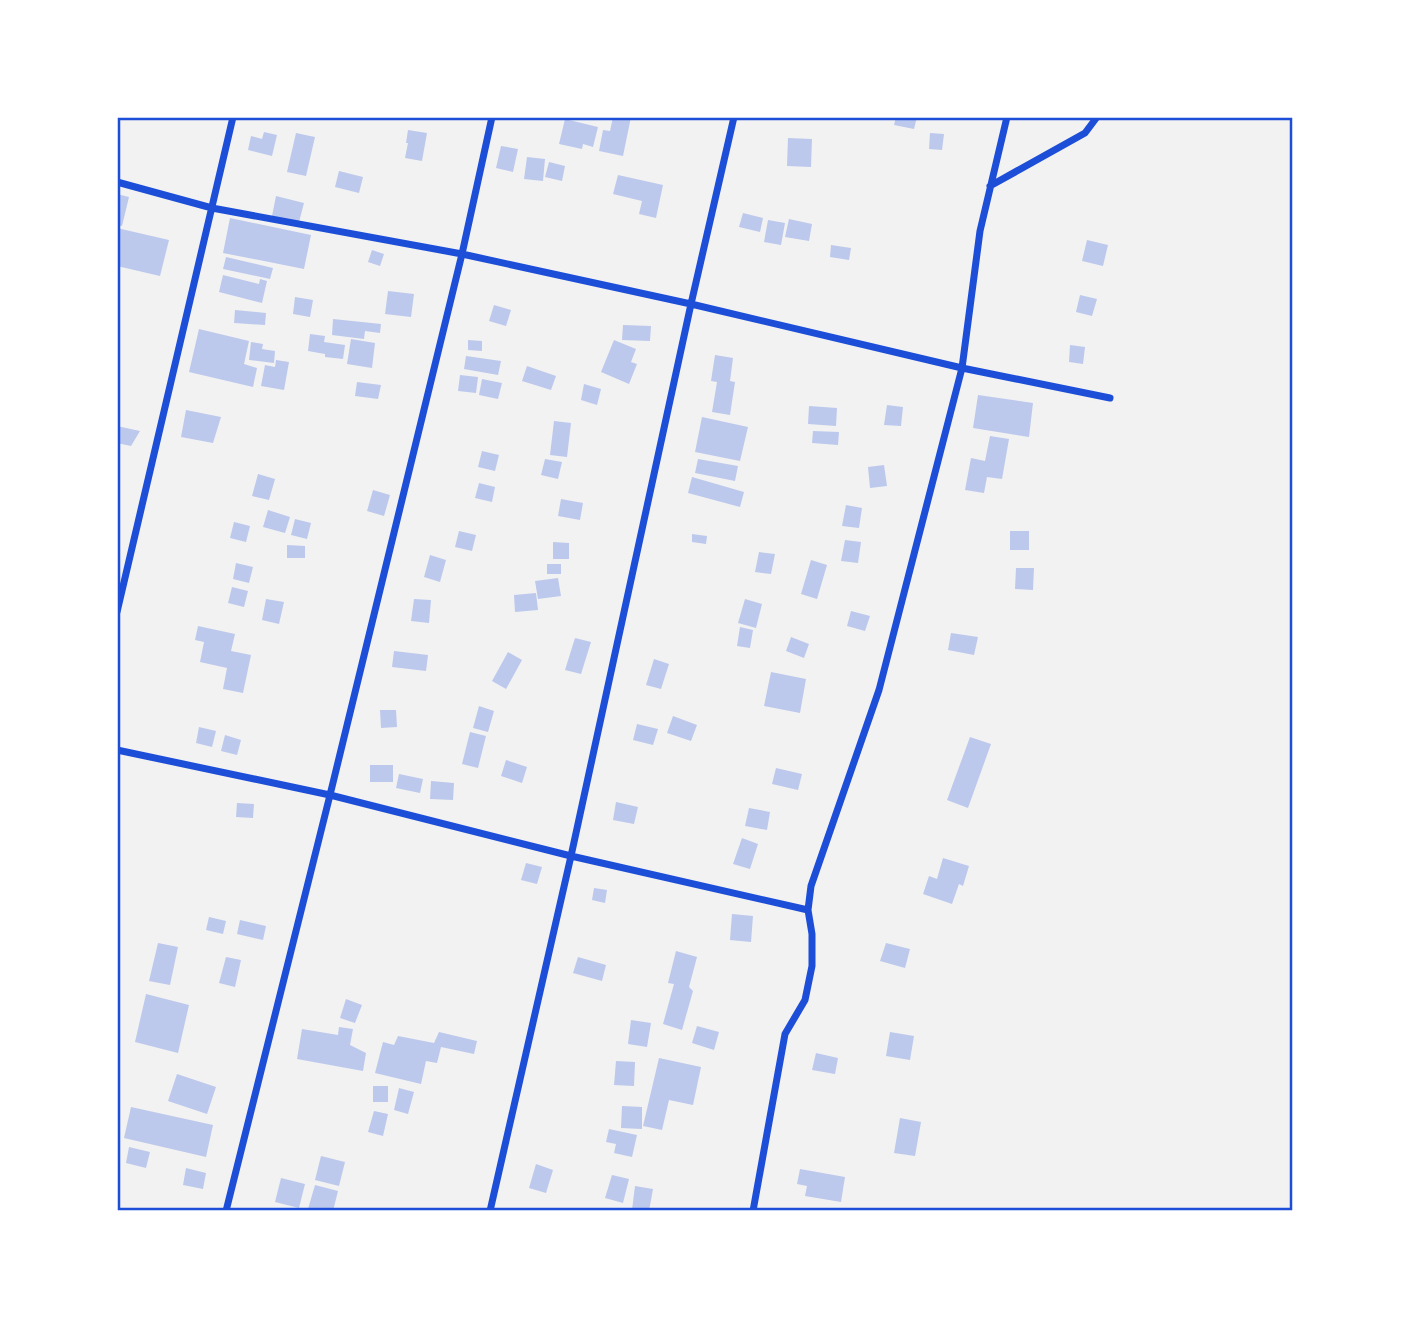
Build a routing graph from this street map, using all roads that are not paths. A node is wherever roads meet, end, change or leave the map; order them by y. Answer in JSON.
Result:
{"nodes":[{"id":1,"x":233,"y":117,"type":"edge"},
{"id":2,"x":492,"y":117,"type":"edge"},
{"id":3,"x":734,"y":117,"type":"edge"},
{"id":4,"x":1007,"y":117,"type":"edge"},
{"id":5,"x":1097,"y":117,"type":"edge"},
{"id":6,"x":117,"y":182,"type":"edge"},
{"id":7,"x":990,"y":186,"type":"junction"},
{"id":8,"x":212,"y":208,"type":"junction"},
{"id":9,"x":462,"y":254,"type":"junction"},
{"id":10,"x":691,"y":304,"type":"junction"},
{"id":11,"x":962,"y":368,"type":"junction"},
{"id":12,"x":1110,"y":398,"type":"dead end"},
{"id":13,"x":117,"y":612,"type":"edge"},
{"id":14,"x":117,"y":750,"type":"edge"},
{"id":15,"x":330,"y":795,"type":"junction"},
{"id":16,"x":571,"y":856,"type":"junction"},
{"id":17,"x":808,"y":909,"type":"junction"},
{"id":18,"x":226,"y":1211,"type":"edge"},
{"id":19,"x":490,"y":1211,"type":"edge"},
{"id":20,"x":753,"y":1211,"type":"edge"}],
"edges":[{"from":1,"to":8,"type":"street"},
{"from":2,"to":9,"type":"street"},
{"from":3,"to":10,"type":"street"},
{"from":4,"to":7,"type":"street"},
{"from":5,"to":7,"type":"street"},
{"from":6,"to":8,"type":"street"},
{"from":7,"to":11,"type":"street"},
{"from":8,"to":9,"type":"street"},
{"from":8,"to":13,"type":"street"},
{"from":9,"to":10,"type":"street"},
{"from":9,"to":15,"type":"street"},
{"from":10,"to":11,"type":"street"},
{"from":10,"to":16,"type":"street"},
{"from":11,"to":12,"type":"street"},
{"from":11,"to":17,"type":"street"},
{"from":14,"to":15,"type":"street"},
{"from":15,"to":16,"type":"street"},
{"from":15,"to":18,"type":"street"},
{"from":16,"to":17,"type":"street"},
{"from":16,"to":19,"type":"street"},
{"from":17,"to":20,"type":"street"}]}
